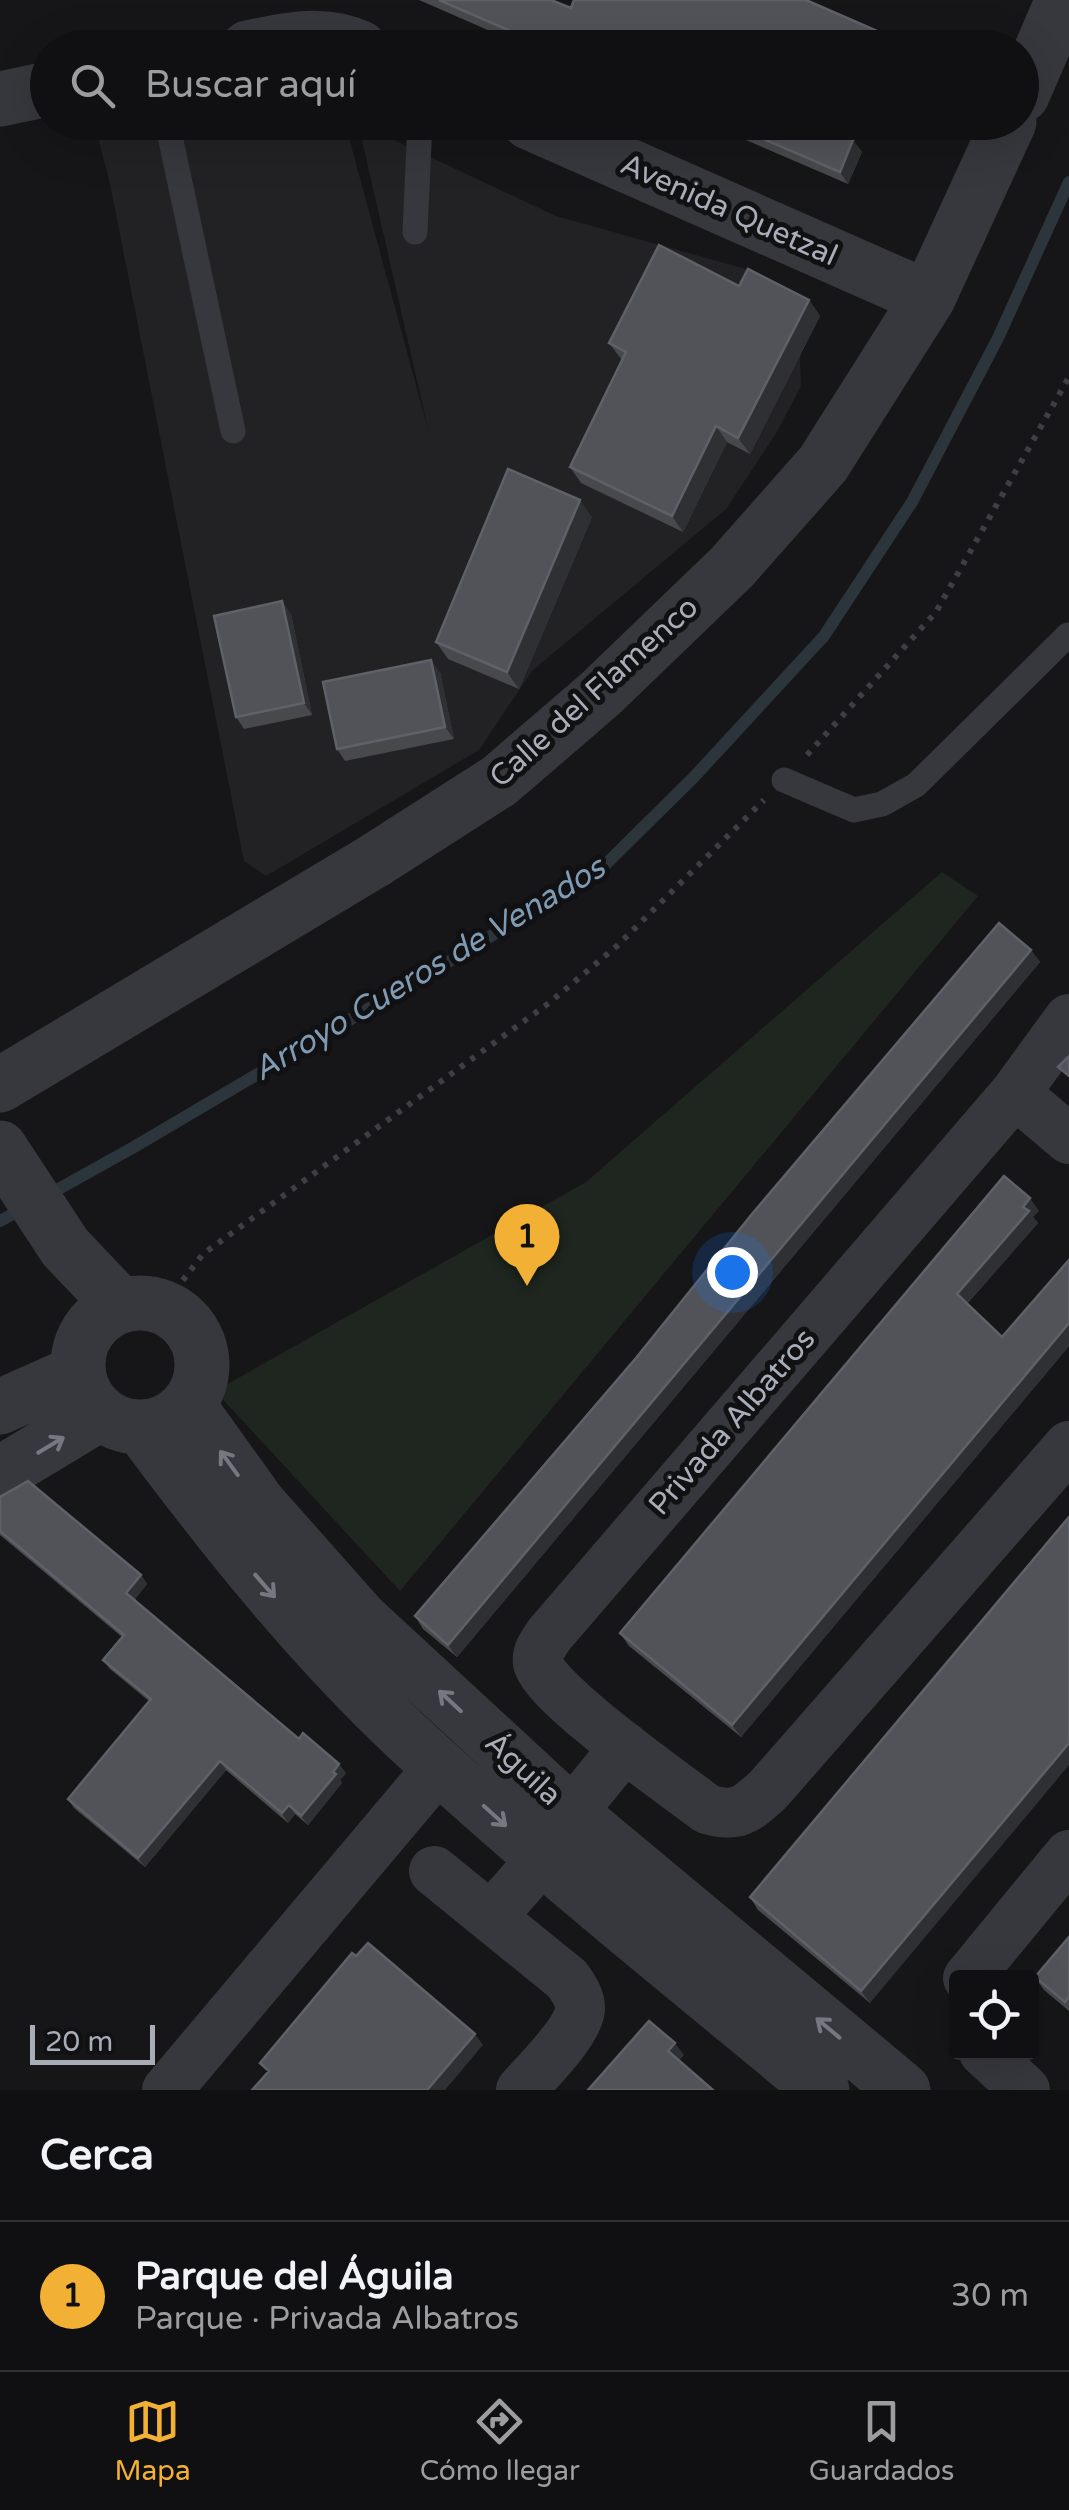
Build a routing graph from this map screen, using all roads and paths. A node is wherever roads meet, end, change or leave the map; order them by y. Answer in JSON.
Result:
{"nodes":[{"id":1,"x":1063,"y":0,"type":"edge"},
{"id":2,"x":1039,"y":56,"type":"edge"},
{"id":3,"x":30,"y":93,"type":"edge"},
{"id":4,"x":0,"y":99,"type":"edge"},
{"id":5,"x":171,"y":140,"type":"edge"},
{"id":6,"x":419,"y":140,"type":"edge"},
{"id":7,"x":570,"y":140,"type":"edge"},
{"id":8,"x":1001,"y":140,"type":"edge"},
{"id":9,"x":415,"y":232,"type":"dead end"},
{"id":10,"x":928,"y":298,"type":"junction"},
{"id":11,"x":1069,"y":377,"type":"edge"},
{"id":12,"x":233,"y":431,"type":"dead end"},
{"id":13,"x":1068,"y":635,"type":"edge"},
{"id":14,"x":784,"y":780,"type":"junction"},
{"id":15,"x":1069,"y":1019,"type":"edge"},
{"id":16,"x":0,"y":1085,"type":"edge"},
{"id":17,"x":1014,"y":1093,"type":"junction"},
{"id":18,"x":1069,"y":1139,"type":"edge"},
{"id":19,"x":8,"y":1158,"type":"edge"},
{"id":20,"x":142,"y":1306,"type":"junction"},
{"id":21,"x":127,"y":1404,"type":"junction"},
{"id":22,"x":0,"y":1407,"type":"edge"},
{"id":23,"x":1069,"y":1446,"type":"edge"},
{"id":24,"x":0,"y":1474,"type":"edge"},
{"id":25,"x":625,"y":1746,"type":"junction"},
{"id":26,"x":440,"y":1766,"type":"junction"},
{"id":27,"x":570,"y":1813,"type":"junction"},
{"id":28,"x":1069,"y":1855,"type":"edge"},
{"id":29,"x":542,"y":1859,"type":"junction"},
{"id":30,"x":434,"y":1871,"type":"dead end"},
{"id":31,"x":491,"y":1917,"type":"junction"},
{"id":32,"x":975,"y":1970,"type":"edge"},
{"id":33,"x":993,"y":2060,"type":"edge"},
{"id":34,"x":167,"y":2090,"type":"edge"},
{"id":35,"x":522,"y":2090,"type":"edge"},
{"id":36,"x":822,"y":2090,"type":"edge"},
{"id":37,"x":903,"y":2090,"type":"edge"},
{"id":38,"x":1025,"y":2090,"type":"edge"}],
"edges":[{"from":1,"to":2,"type":"street"},
{"from":3,"to":4,"type":"street"},
{"from":5,"to":12,"type":"lane"},
{"from":6,"to":9,"type":"lane"},
{"from":7,"to":10,"type":"street","name":"Avenida Quetzal"},
{"from":8,"to":10,"type":"street","name":"Calle del Flamenco"},
{"from":10,"to":16,"type":"street","name":"Calle del Flamenco"},
{"from":11,"to":14,"type":"path"},
{"from":13,"to":14,"type":"lane"},
{"from":14,"to":20,"type":"path"},
{"from":15,"to":17,"type":"street","name":"Privada Albatros"},
{"from":17,"to":18,"type":"street"},
{"from":17,"to":25,"type":"street","name":"Privada Albatros"},
{"from":19,"to":20,"type":"street"},
{"from":20,"to":21,"type":"street"},
{"from":20,"to":21,"type":"street"},
{"from":21,"to":22,"type":"street"},
{"from":24,"to":21,"type":"street","one_way":true},
{"from":21,"to":26,"type":"street","name":"Águila","one_way":true},
{"from":27,"to":21,"type":"street","name":"Águila","one_way":true},
{"from":23,"to":25,"type":"street","name":"Privada Albatros"},
{"from":25,"to":27,"type":"street"},
{"from":26,"to":29,"type":"street","name":"Águila","one_way":true},
{"from":26,"to":34,"type":"street"},
{"from":37,"to":27,"type":"street","name":"Águila","one_way":true},
{"from":28,"to":32,"type":"street"},
{"from":29,"to":31,"type":"street"},
{"from":29,"to":36,"type":"street","name":"Águila"},
{"from":30,"to":31,"type":"street"},
{"from":31,"to":35,"type":"street"},
{"from":33,"to":38,"type":"street"}]}
